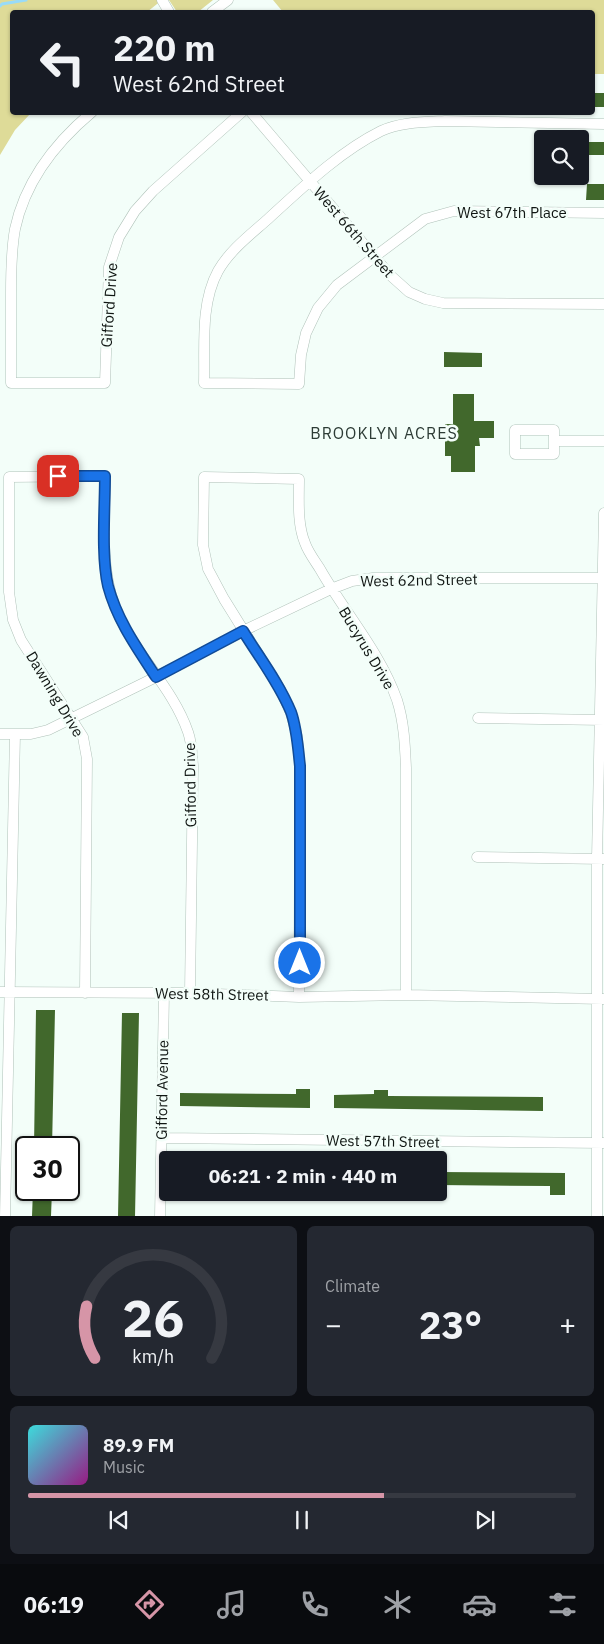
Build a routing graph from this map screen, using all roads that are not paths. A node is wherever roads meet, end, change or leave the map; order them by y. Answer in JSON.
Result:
{"nodes":[{"id":1,"x":228,"y":0,"type":"edge"},
{"id":2,"x":215,"y":10,"type":"edge"},
{"id":3,"x":89,"y":115,"type":"edge"},
{"id":4,"x":239,"y":115,"type":"edge"},
{"id":5,"x":254,"y":115,"type":"edge"},
{"id":6,"x":604,"y":124,"type":"edge"},
{"id":7,"x":310,"y":181,"type":"junction"},
{"id":8,"x":604,"y":213,"type":"edge"},
{"id":9,"x":374,"y":258,"type":"junction"},
{"id":10,"x":604,"y":304,"type":"edge"},
{"id":11,"x":554,"y":440,"type":"junction"},
{"id":12,"x":604,"y":441,"type":"edge"},
{"id":13,"x":58,"y":476,"type":"joint"},
{"id":14,"x":604,"y":513,"type":"edge"},
{"id":15,"x":603,"y":578,"type":"edge"},
{"id":16,"x":331,"y":589,"type":"junction"},
{"id":17,"x":243,"y":631,"type":"junction"},
{"id":18,"x":156,"y":677,"type":"junction"},
{"id":19,"x":478,"y":718,"type":"dead end"},
{"id":20,"x":70,"y":719,"type":"junction"},
{"id":21,"x":602,"y":720,"type":"edge"},
{"id":22,"x":0,"y":734,"type":"edge"},
{"id":23,"x":15,"y":734,"type":"junction"},
{"id":24,"x":478,"y":857,"type":"dead end"},
{"id":25,"x":600,"y":859,"type":"edge"},
{"id":26,"x":5,"y":992,"type":"edge"},
{"id":27,"x":190,"y":992,"type":"junction"},
{"id":28,"x":85,"y":993,"type":"junction"},
{"id":29,"x":164,"y":993,"type":"junction"},
{"id":30,"x":406,"y":995,"type":"junction"},
{"id":31,"x":300,"y":997,"type":"junction"},
{"id":32,"x":601,"y":999,"type":"edge"},
{"id":33,"x":161,"y":1138,"type":"junction"},
{"id":34,"x":600,"y":1143,"type":"edge"},
{"id":35,"x":5,"y":1216,"type":"edge"},
{"id":36,"x":160,"y":1216,"type":"edge"},
{"id":37,"x":596,"y":1216,"type":"edge"}],
"edges":[{"from":1,"to":2,"type":"street"},
{"from":3,"to":4,"type":"street","name":"Gifford Drive"},
{"from":5,"to":7,"type":"street","name":"West 66th Street"},
{"from":6,"to":7,"type":"street"},
{"from":7,"to":9,"type":"street","name":"West 66th Street"},
{"from":7,"to":9,"type":"street"},
{"from":8,"to":9,"type":"street","name":"West 67th Place"},
{"from":9,"to":10,"type":"street","name":"West 66th Street"},
{"from":11,"to":11,"type":"street"},
{"from":11,"to":12,"type":"street"},
{"from":13,"to":18,"type":"street","name":"Gifford Drive"},
{"from":13,"to":20,"type":"street","name":"Dawning Drive"},
{"from":14,"to":15,"type":"street"},
{"from":15,"to":16,"type":"street","name":"West 62nd Street"},
{"from":15,"to":21,"type":"street"},
{"from":16,"to":17,"type":"street","name":"West 62nd Street"},
{"from":16,"to":17,"type":"street","name":"Bucyrus Drive"},
{"from":16,"to":30,"type":"street","name":"Bucyrus Drive"},
{"from":17,"to":18,"type":"street","name":"West 62nd Street"},
{"from":17,"to":31,"type":"street"},
{"from":18,"to":20,"type":"street","name":"West 62nd Street"},
{"from":18,"to":27,"type":"street","name":"Gifford Drive"},
{"from":19,"to":21,"type":"street"},
{"from":20,"to":23,"type":"street","name":"West 62nd Street"},
{"from":20,"to":28,"type":"street","name":"Dawning Drive"},
{"from":21,"to":25,"type":"street"},
{"from":22,"to":23,"type":"street","name":"West 62nd Street"},
{"from":23,"to":26,"type":"street"},
{"from":24,"to":25,"type":"street"},
{"from":25,"to":32,"type":"street"},
{"from":26,"to":28,"type":"street","name":"West 58th Street"},
{"from":26,"to":35,"type":"street"},
{"from":27,"to":29,"type":"street","name":"West 58th Street"},
{"from":27,"to":31,"type":"street","name":"West 58th Street"},
{"from":28,"to":29,"type":"street","name":"West 58th Street"},
{"from":29,"to":33,"type":"street","name":"Gifford Avenue"},
{"from":30,"to":31,"type":"street","name":"West 58th Street"},
{"from":30,"to":32,"type":"street","name":"West 58th Street"},
{"from":32,"to":34,"type":"street"},
{"from":33,"to":34,"type":"street","name":"West 57th Street"},
{"from":33,"to":36,"type":"street","name":"Gifford Avenue"},
{"from":34,"to":37,"type":"street"}]}
